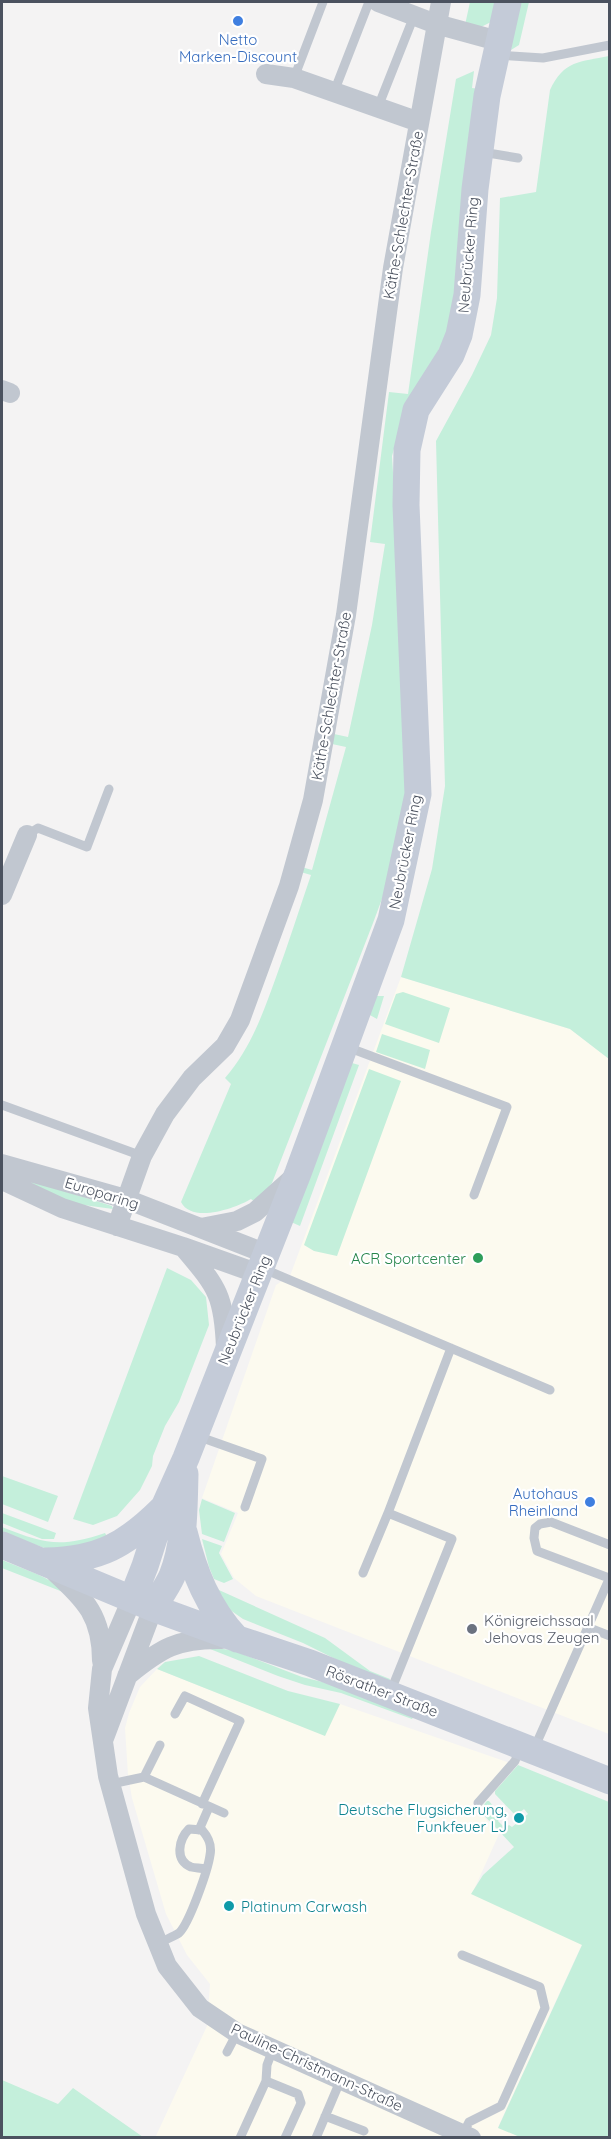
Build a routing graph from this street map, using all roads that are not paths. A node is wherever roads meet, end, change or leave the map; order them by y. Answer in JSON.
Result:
{"nodes":[{"id":1,"x":322,"y":2,"type":"edge"},
{"id":2,"x":369,"y":2,"type":"edge"},
{"id":3,"x":441,"y":2,"type":"edge"},
{"id":4,"x":508,"y":2,"type":"edge"},
{"id":5,"x":387,"y":3,"type":"edge"},
{"id":6,"x":414,"y":16,"type":"junction"},
{"id":7,"x":436,"y":24,"type":"junction"},
{"id":8,"x":609,"y":45,"type":"edge"},
{"id":9,"x":496,"y":48,"type":"junction"},
{"id":10,"x":266,"y":74,"type":"dead end"},
{"id":11,"x":294,"y":78,"type":"junction"},
{"id":12,"x":334,"y":92,"type":"junction"},
{"id":13,"x":378,"y":107,"type":"junction"},
{"id":14,"x":419,"y":122,"type":"junction"},
{"id":15,"x":480,"y":152,"type":"junction"},
{"id":16,"x":519,"y":158,"type":"dead end"},
{"id":17,"x":109,"y":789,"type":"dead end"},
{"id":18,"x":27,"y":835,"type":"joint"},
{"id":19,"x":2,"y":894,"type":"edge"},
{"id":20,"x":344,"y":1046,"type":"junction"},
{"id":21,"x":2,"y":1105,"type":"edge"},
{"id":22,"x":142,"y":1156,"type":"junction"},
{"id":23,"x":2,"y":1164,"type":"edge"},
{"id":24,"x":298,"y":1173,"type":"junction"},
{"id":25,"x":2,"y":1180,"type":"edge"},
{"id":26,"x":474,"y":1195,"type":"dead end"},
{"id":27,"x":126,"y":1199,"type":"junction"},
{"id":28,"x":117,"y":1226,"type":"junction"},
{"id":29,"x":201,"y":1228,"type":"junction"},
{"id":30,"x":183,"y":1247,"type":"junction"},
{"id":31,"x":262,"y":1265,"type":"junction"},
{"id":32,"x":451,"y":1348,"type":"junction"},
{"id":33,"x":227,"y":1353,"type":"junction"},
{"id":34,"x":550,"y":1390,"type":"dead end"},
{"id":35,"x":190,"y":1446,"type":"junction"},
{"id":36,"x":246,"y":1507,"type":"dead end"},
{"id":37,"x":164,"y":1508,"type":"junction"},
{"id":38,"x":388,"y":1513,"type":"junction"},
{"id":39,"x":183,"y":1527,"type":"junction"},
{"id":40,"x":2,"y":1545,"type":"edge"},
{"id":41,"x":609,"y":1545,"type":"edge"},
{"id":42,"x":42,"y":1561,"type":"junction"},
{"id":43,"x":363,"y":1573,"type":"dead end"},
{"id":44,"x":609,"y":1577,"type":"edge"},
{"id":45,"x":142,"y":1604,"type":"junction"},
{"id":46,"x":587,"y":1627,"type":"junction"},
{"id":47,"x":609,"y":1636,"type":"edge"},
{"id":48,"x":238,"y":1640,"type":"junction"},
{"id":49,"x":102,"y":1669,"type":"junction"},
{"id":50,"x":127,"y":1676,"type":"junction"},
{"id":51,"x":390,"y":1694,"type":"junction"},
{"id":52,"x":175,"y":1714,"type":"dead end"},
{"id":53,"x":103,"y":1740,"type":"junction"},
{"id":54,"x":160,"y":1745,"type":"dead end"},
{"id":55,"x":527,"y":1749,"type":"junction"},
{"id":56,"x":144,"y":1777,"type":"junction"},
{"id":57,"x":609,"y":1781,"type":"edge"},
{"id":58,"x":111,"y":1784,"type":"junction"},
{"id":59,"x":478,"y":1803,"type":"dead end"},
{"id":60,"x":206,"y":1805,"type":"junction"},
{"id":61,"x":224,"y":1813,"type":"dead end"},
{"id":62,"x":199,"y":1830,"type":"junction"},
{"id":63,"x":206,"y":1869,"type":"junction"},
{"id":64,"x":158,"y":1944,"type":"junction"},
{"id":65,"x":462,"y":1955,"type":"dead end"},
{"id":66,"x":237,"y":2033,"type":"junction"},
{"id":67,"x":273,"y":2049,"type":"junction"},
{"id":68,"x":227,"y":2052,"type":"dead end"},
{"id":69,"x":341,"y":2079,"type":"junction"},
{"id":70,"x":266,"y":2081,"type":"junction"},
{"id":71,"x":325,"y":2116,"type":"junction"},
{"id":72,"x":364,"y":2132,"type":"dead end"},
{"id":73,"x":468,"y":2136,"type":"edge"},
{"id":74,"x":240,"y":2138,"type":"edge"},
{"id":75,"x":285,"y":2138,"type":"edge"},
{"id":76,"x":316,"y":2138,"type":"edge"}],
"edges":[{"from":1,"to":11,"type":"lane"},
{"from":2,"to":12,"type":"lane"},
{"from":3,"to":7,"type":"street","name":"Käthe-Schlechter-Straße"},
{"from":4,"to":9,"type":"main road","name":"Neubrücker Ring"},
{"from":5,"to":6,"type":"street"},
{"from":6,"to":7,"type":"street"},
{"from":6,"to":13,"type":"lane"},
{"from":7,"to":9,"type":"street"},
{"from":7,"to":14,"type":"street","name":"Käthe-Schlechter-Straße"},
{"from":8,"to":9,"type":"lane"},
{"from":9,"to":15,"type":"main road","name":"Neubrücker Ring"},
{"from":10,"to":11,"type":"street","name":"Käthe-Schlechter-Straße"},
{"from":11,"to":12,"type":"street","name":"Käthe-Schlechter-Straße"},
{"from":12,"to":13,"type":"street","name":"Käthe-Schlechter-Straße"},
{"from":13,"to":14,"type":"street","name":"Käthe-Schlechter-Straße"},
{"from":14,"to":22,"type":"street","name":"Käthe-Schlechter-Straße"},
{"from":15,"to":16,"type":"lane"},
{"from":15,"to":20,"type":"main road","name":"Neubrücker Ring"},
{"from":17,"to":18,"type":"lane"},
{"from":18,"to":19,"type":"street"},
{"from":20,"to":24,"type":"main road","name":"Neubrücker Ring"},
{"from":20,"to":26,"type":"lane"},
{"from":21,"to":22,"type":"lane"},
{"from":22,"to":27,"type":"street","name":"Käthe-Schlechter-Straße"},
{"from":23,"to":27,"type":"street","name":"Europaring"},
{"from":24,"to":29,"type":"street"},
{"from":24,"to":31,"type":"main road","name":"Neubrücker Ring"},
{"from":25,"to":28,"type":"street","name":"Europaring"},
{"from":27,"to":28,"type":"street","name":"Käthe-Schlechter-Straße"},
{"from":27,"to":29,"type":"street","name":"Europaring"},
{"from":28,"to":30,"type":"street","name":"Europaring"},
{"from":29,"to":31,"type":"street","name":"Europaring"},
{"from":30,"to":31,"type":"street","name":"Europaring"},
{"from":30,"to":33,"type":"street"},
{"from":31,"to":32,"type":"lane"},
{"from":31,"to":33,"type":"main road","name":"Neubrücker Ring"},
{"from":32,"to":34,"type":"lane"},
{"from":32,"to":38,"type":"lane"},
{"from":33,"to":35,"type":"main road","name":"Neubrücker Ring"},
{"from":35,"to":36,"type":"lane"},
{"from":35,"to":37,"type":"main road","name":"Neubrücker Ring"},
{"from":35,"to":39,"type":"main road"},
{"from":37,"to":42,"type":"main road"},
{"from":37,"to":45,"type":"main road","name":"Neubrücker Ring"},
{"from":38,"to":43,"type":"lane"},
{"from":38,"to":51,"type":"lane"},
{"from":39,"to":45,"type":"main road"},
{"from":39,"to":48,"type":"main road"},
{"from":40,"to":42,"type":"main road","name":"Rösrather Straße"},
{"from":41,"to":44,"type":"lane"},
{"from":42,"to":45,"type":"main road","name":"Rösrather Straße"},
{"from":42,"to":49,"type":"street","name":"Rösrather Straße"},
{"from":44,"to":46,"type":"lane"},
{"from":45,"to":48,"type":"main road","name":"Rösrather Straße"},
{"from":45,"to":49,"type":"street","name":"Pauline-Christmann-Straße"},
{"from":45,"to":50,"type":"street"},
{"from":46,"to":47,"type":"lane"},
{"from":46,"to":55,"type":"lane"},
{"from":48,"to":50,"type":"street"},
{"from":48,"to":51,"type":"main road","name":"Rösrather Straße"},
{"from":49,"to":53,"type":"street","name":"Pauline-Christmann-Straße"},
{"from":50,"to":53,"type":"street"},
{"from":51,"to":55,"type":"main road","name":"Rösrather Straße"},
{"from":52,"to":60,"type":"lane"},
{"from":53,"to":58,"type":"street","name":"Pauline-Christmann-Straße"},
{"from":54,"to":56,"type":"lane"},
{"from":55,"to":57,"type":"main road","name":"Rösrather Straße"},
{"from":55,"to":59,"type":"lane"},
{"from":56,"to":58,"type":"lane"},
{"from":56,"to":60,"type":"lane"},
{"from":58,"to":64,"type":"street","name":"Pauline-Christmann-Straße"},
{"from":60,"to":61,"type":"lane"},
{"from":60,"to":62,"type":"lane"},
{"from":62,"to":63,"type":"lane"},
{"from":62,"to":63,"type":"lane"},
{"from":63,"to":64,"type":"lane"},
{"from":64,"to":66,"type":"street","name":"Pauline-Christmann-Straße"},
{"from":65,"to":73,"type":"lane"},
{"from":66,"to":67,"type":"street","name":"Pauline-Christmann-Straße"},
{"from":66,"to":68,"type":"lane"},
{"from":67,"to":69,"type":"street","name":"Pauline-Christmann-Straße"},
{"from":67,"to":70,"type":"lane"},
{"from":69,"to":71,"type":"lane"},
{"from":69,"to":73,"type":"street","name":"Pauline-Christmann-Straße"},
{"from":70,"to":74,"type":"lane"},
{"from":70,"to":75,"type":"lane"},
{"from":71,"to":72,"type":"lane"},
{"from":71,"to":76,"type":"lane"}]}
